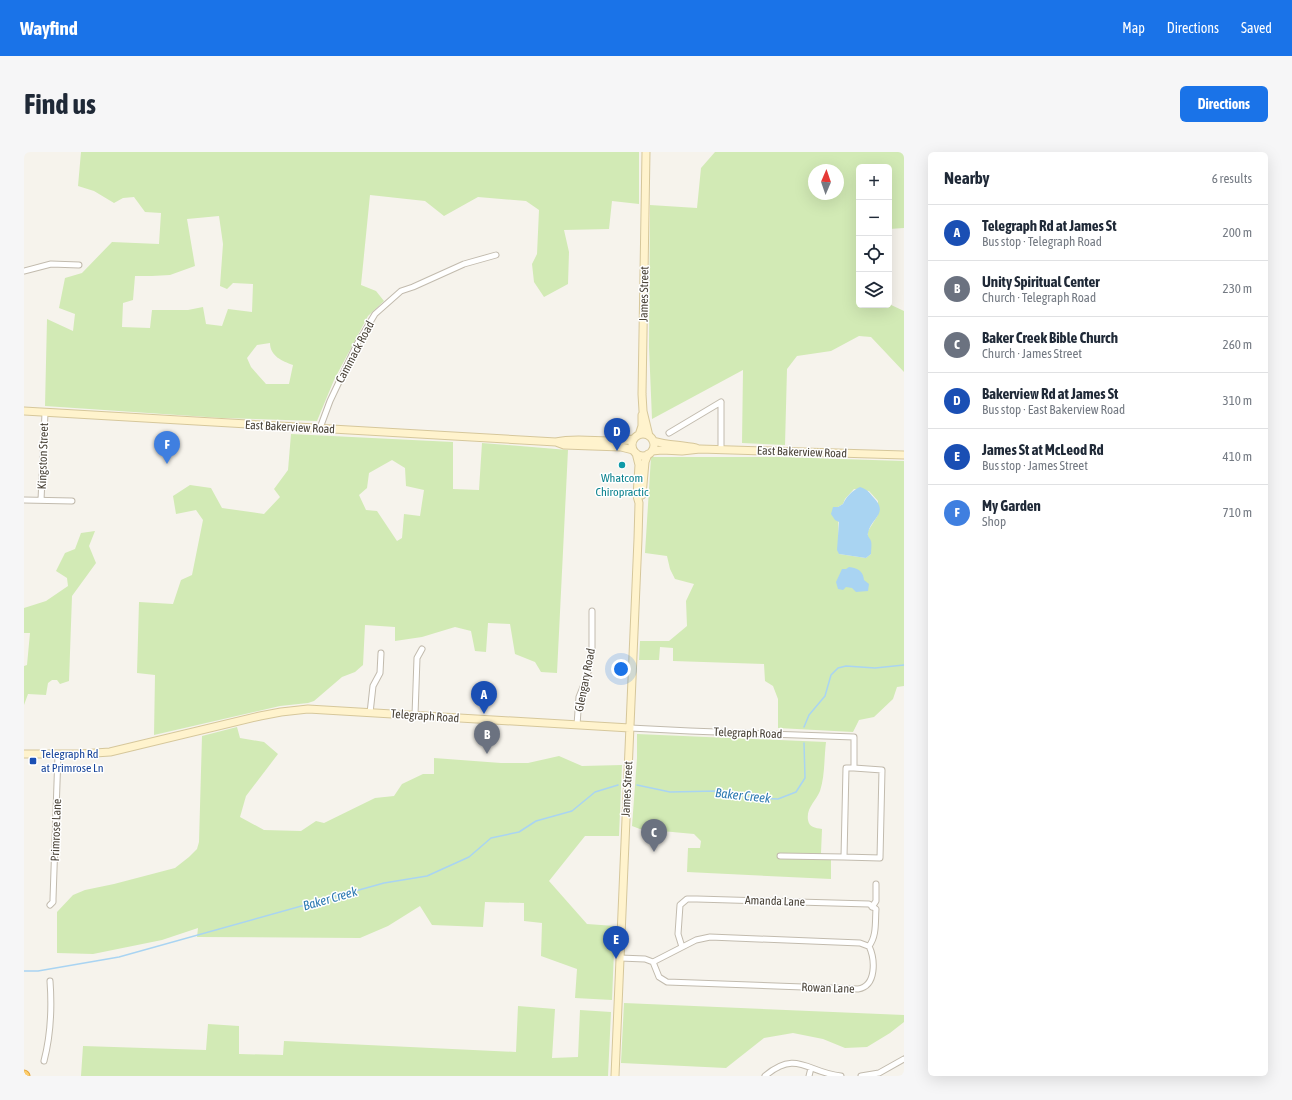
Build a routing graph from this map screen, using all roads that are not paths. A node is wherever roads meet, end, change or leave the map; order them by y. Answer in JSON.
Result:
{"nodes":[{"id":1,"x":646,"y":152,"type":"edge"},
{"id":2,"x":496,"y":255,"type":"dead end"},
{"id":3,"x":79,"y":265,"type":"dead end"},
{"id":4,"x":24,"y":272,"type":"edge"},
{"id":5,"x":24,"y":411,"type":"edge"},
{"id":6,"x":643,"y":411,"type":"junction"},
{"id":7,"x":45,"y":413,"type":"junction"},
{"id":8,"x":320,"y":428,"type":"junction"},
{"id":9,"x":669,"y":433,"type":"dead end"},
{"id":10,"x":636,"y":437,"type":"junction"},
{"id":11,"x":651,"y":438,"type":"junction"},
{"id":12,"x":556,"y":442,"type":"junction"},
{"id":13,"x":700,"y":449,"type":"junction"},
{"id":14,"x":721,"y":450,"type":"junction"},
{"id":15,"x":635,"y":452,"type":"junction"},
{"id":16,"x":650,"y":453,"type":"junction"},
{"id":17,"x":904,"y":455,"type":"edge"},
{"id":18,"x":24,"y":500,"type":"edge"},
{"id":19,"x":41,"y":500,"type":"junction"},
{"id":20,"x":72,"y":501,"type":"dead end"},
{"id":21,"x":639,"y":502,"type":"junction"},
{"id":22,"x":592,"y":611,"type":"dead end"},
{"id":23,"x":422,"y":648,"type":"dead end"},
{"id":24,"x":381,"y":653,"type":"dead end"},
{"id":25,"x":370,"y":712,"type":"junction"},
{"id":26,"x":415,"y":715,"type":"junction"},
{"id":27,"x":578,"y":725,"type":"junction"},
{"id":28,"x":630,"y":728,"type":"junction"},
{"id":29,"x":24,"y":754,"type":"edge"},
{"id":30,"x":58,"y":754,"type":"junction"},
{"id":31,"x":854,"y":768,"type":"junction"},
{"id":32,"x":780,"y":856,"type":"dead end"},
{"id":33,"x":844,"y":857,"type":"junction"},
{"id":34,"x":876,"y":884,"type":"dead end"},
{"id":35,"x":50,"y":905,"type":"dead end"},
{"id":36,"x":872,"y":907,"type":"junction"},
{"id":37,"x":682,"y":946,"type":"junction"},
{"id":38,"x":870,"y":946,"type":"junction"},
{"id":39,"x":620,"y":958,"type":"junction"},
{"id":40,"x":654,"y":962,"type":"junction"},
{"id":41,"x":50,"y":981,"type":"dead end"},
{"id":42,"x":904,"y":1059,"type":"edge"},
{"id":43,"x":44,"y":1060,"type":"dead end"},
{"id":44,"x":811,"y":1068,"type":"junction"},
{"id":45,"x":615,"y":1076,"type":"edge"},
{"id":46,"x":766,"y":1076,"type":"edge"},
{"id":47,"x":809,"y":1076,"type":"edge"},
{"id":48,"x":841,"y":1076,"type":"edge"},
{"id":49,"x":861,"y":1076,"type":"edge"}],
"edges":[{"from":1,"to":6,"type":"main road","name":"James Street"},
{"from":2,"to":8,"type":"street","name":"Cammack Road"},
{"from":3,"to":4,"type":"street"},
{"from":5,"to":7,"type":"main road","name":"East Bakerview Road"},
{"from":6,"to":10,"type":"main road"},
{"from":6,"to":11,"type":"main road","name":"James Street"},
{"from":7,"to":8,"type":"main road","name":"East Bakerview Road"},
{"from":7,"to":19,"type":"street","name":"Kingston Street"},
{"from":8,"to":12,"type":"main road","name":"East Bakerview Road"},
{"from":9,"to":14,"type":"street"},
{"from":10,"to":11,"type":"main road"},
{"from":10,"to":12,"type":"main road","name":"East Bakerview Road"},
{"from":10,"to":15,"type":"main road"},
{"from":11,"to":13,"type":"main road","name":"East Bakerview Road"},
{"from":11,"to":16,"type":"main road"},
{"from":12,"to":15,"type":"main road","name":"East Bakerview Road"},
{"from":13,"to":14,"type":"main road","name":"East Bakerview Road"},
{"from":13,"to":16,"type":"main road","name":"East Bakerview Road"},
{"from":14,"to":17,"type":"main road","name":"East Bakerview Road"},
{"from":15,"to":16,"type":"main road"},
{"from":15,"to":21,"type":"main road","name":"James Street"},
{"from":16,"to":21,"type":"main road","name":"James Street"},
{"from":18,"to":19,"type":"street"},
{"from":19,"to":20,"type":"street"},
{"from":21,"to":28,"type":"main road","name":"James Street"},
{"from":22,"to":27,"type":"street","name":"Glengary Road"},
{"from":23,"to":26,"type":"street"},
{"from":24,"to":25,"type":"street"},
{"from":25,"to":26,"type":"main road","name":"Telegraph Road"},
{"from":25,"to":30,"type":"main road","name":"Telegraph Road"},
{"from":26,"to":27,"type":"main road","name":"Telegraph Road"},
{"from":27,"to":28,"type":"main road","name":"Telegraph Road"},
{"from":28,"to":31,"type":"street","name":"Telegraph Road"},
{"from":28,"to":39,"type":"main road","name":"James Street"},
{"from":29,"to":30,"type":"main road","name":"Telegraph Road"},
{"from":30,"to":35,"type":"street","name":"Primrose Lane"},
{"from":31,"to":33,"type":"street"},
{"from":31,"to":33,"type":"street"},
{"from":32,"to":33,"type":"street"},
{"from":34,"to":36,"type":"street"},
{"from":36,"to":37,"type":"street","name":"Amanda Lane"},
{"from":36,"to":38,"type":"street"},
{"from":37,"to":38,"type":"street"},
{"from":37,"to":40,"type":"street"},
{"from":38,"to":40,"type":"street","name":"Rowan Lane"},
{"from":39,"to":40,"type":"street"},
{"from":39,"to":45,"type":"main road","name":"James Street"},
{"from":41,"to":43,"type":"street"},
{"from":42,"to":49,"type":"street"},
{"from":44,"to":46,"type":"street"},
{"from":44,"to":47,"type":"street"},
{"from":44,"to":48,"type":"street"}]}
